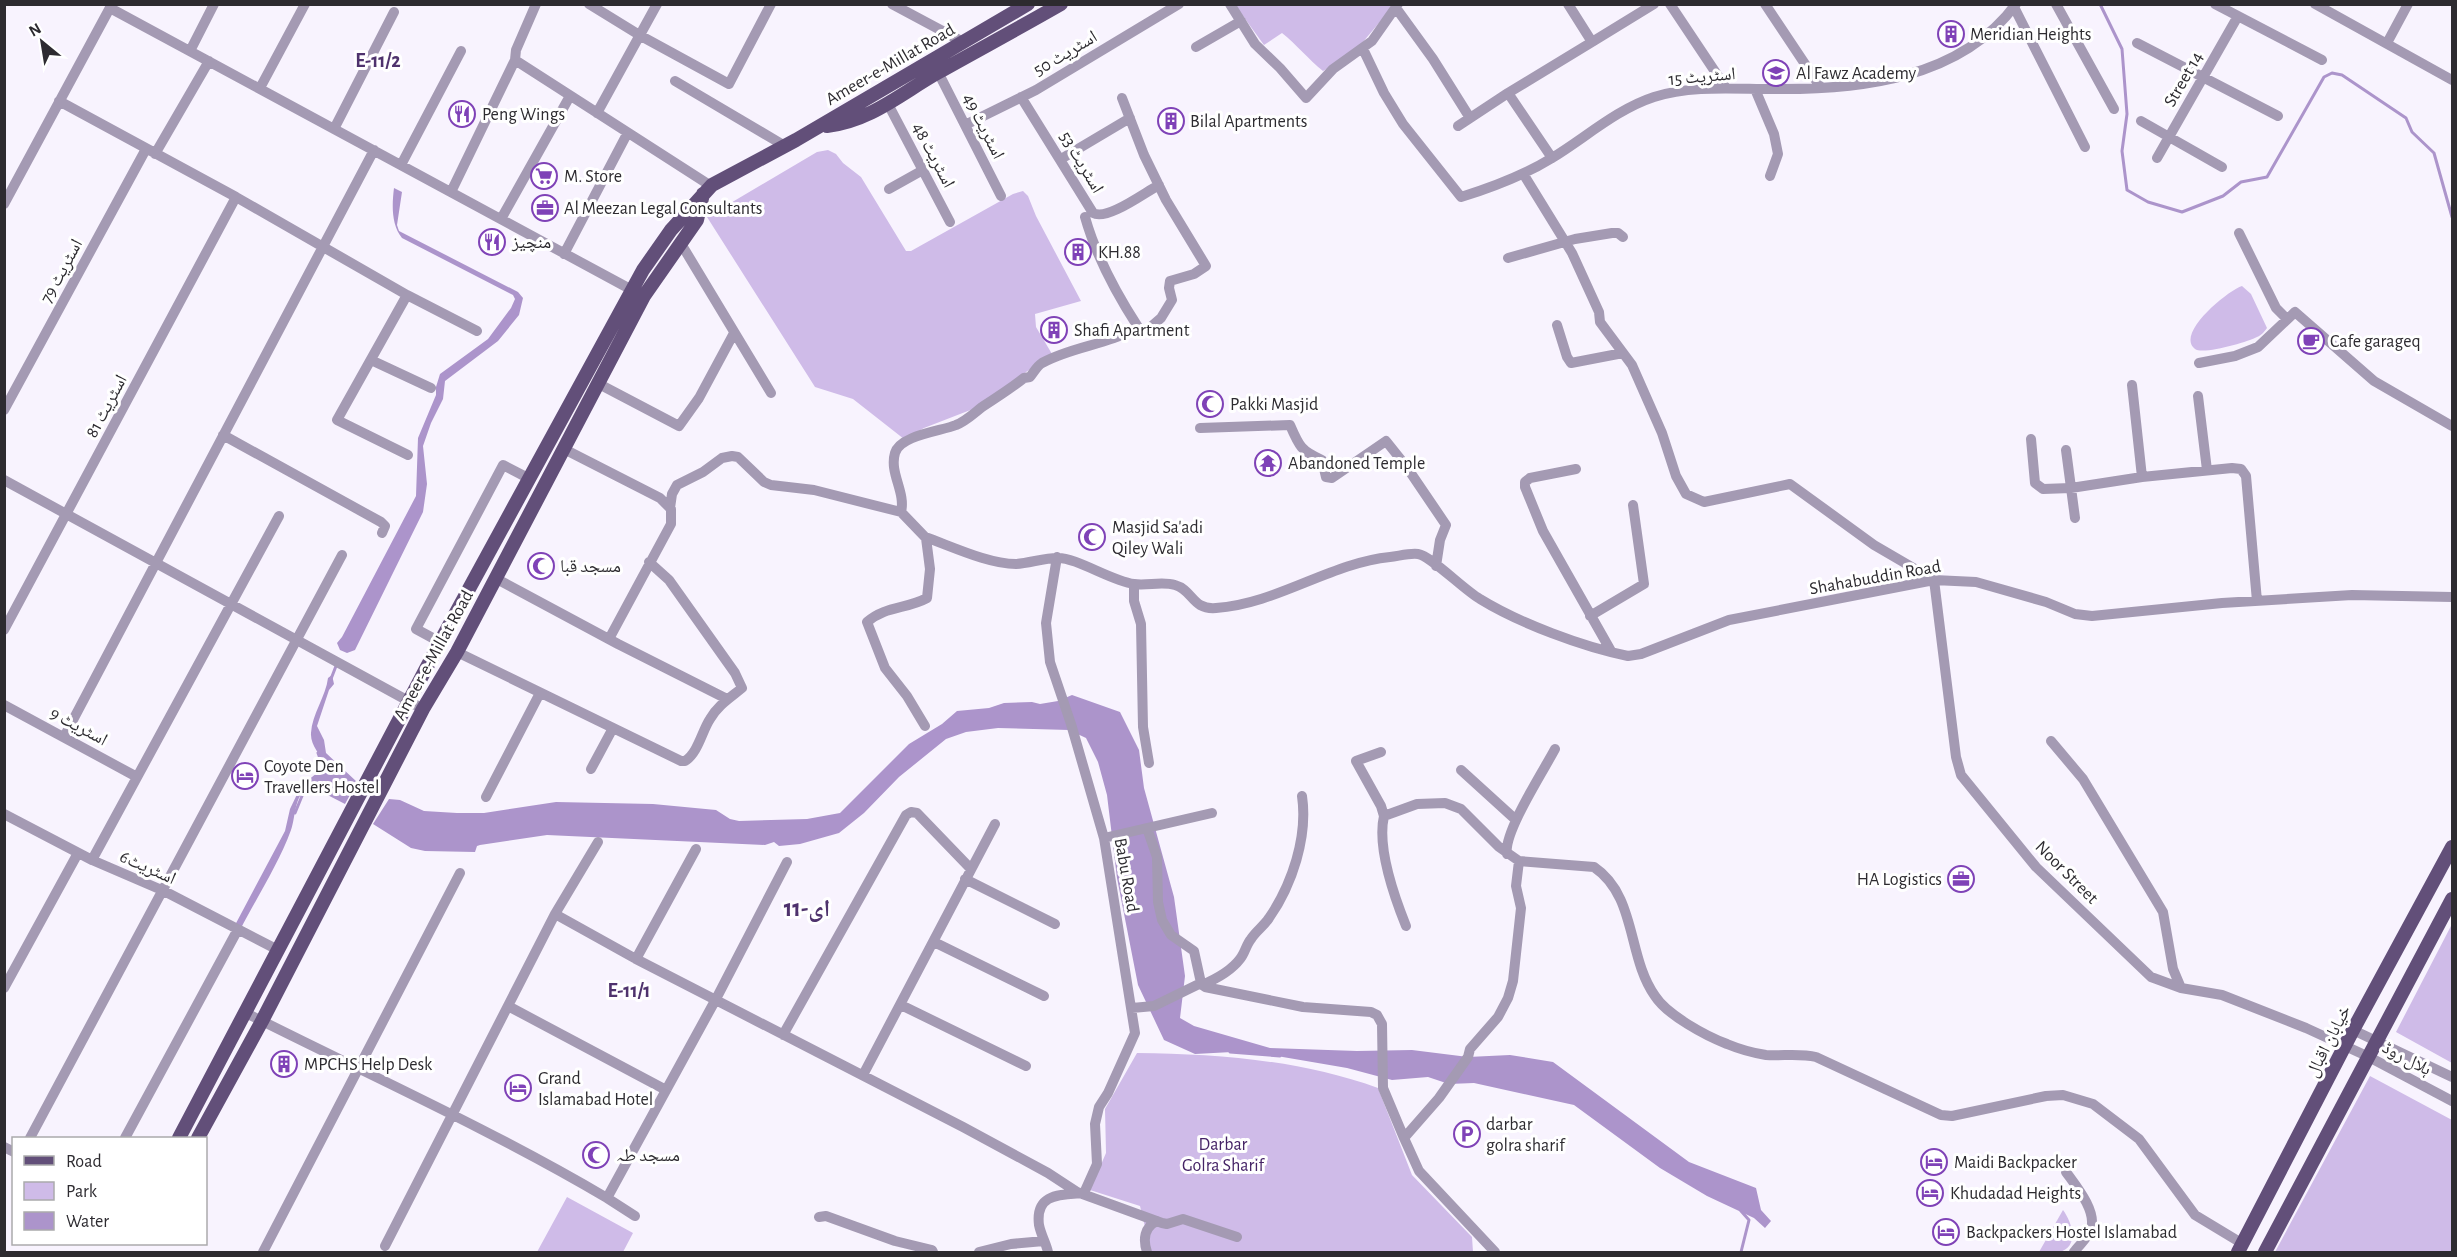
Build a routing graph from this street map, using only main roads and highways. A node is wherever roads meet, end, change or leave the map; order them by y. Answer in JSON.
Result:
{"nodes":[{"id":1,"x":1028,"y":4,"type":"edge"},
{"id":2,"x":1061,"y":4,"type":"edge"},
{"id":3,"x":819,"y":126,"type":"junction"},
{"id":4,"x":707,"y":189,"type":"junction"},
{"id":5,"x":638,"y":293,"type":"junction"},
{"id":6,"x":528,"y":478,"type":"junction"},
{"id":7,"x":543,"y":487,"type":"junction"},
{"id":8,"x":2452,"y":847,"type":"edge"},
{"id":9,"x":2452,"y":899,"type":"edge"},
{"id":10,"x":2409,"y":928,"type":"junction"},
{"id":11,"x":2431,"y":939,"type":"junction"},
{"id":12,"x":179,"y":1137,"type":"edge"},
{"id":13,"x":199,"y":1137,"type":"edge"},
{"id":14,"x":2240,"y":1248,"type":"edge"},
{"id":15,"x":2258,"y":1252,"type":"edge"},
{"id":16,"x":2265,"y":1252,"type":"edge"}],
"edges":[{"from":1,"to":3,"type":"main road","name":"Ameer-e-Millat Road"},
{"from":2,"to":3,"type":"main road","name":"Ameer-e-Millat Road"},
{"from":3,"to":4,"type":"main road"},
{"from":4,"to":5,"type":"main road"},
{"from":4,"to":5,"type":"main road","name":"Ameer-e-Millat Road"},
{"from":5,"to":6,"type":"main road","name":"Ameer-e-Millat Road"},
{"from":5,"to":7,"type":"main road","name":"Ameer-e-Millat Road"},
{"from":6,"to":7,"type":"main road"},
{"from":6,"to":12,"type":"main road","name":"Ameer-e-Millat Road"},
{"from":7,"to":13,"type":"main road","name":"Ameer-e-Millat Road"},
{"from":8,"to":10,"type":"main road","name":"خیابان اقبال"},
{"from":9,"to":11,"type":"main road"},
{"from":10,"to":11,"type":"main road"},
{"from":10,"to":14,"type":"main road","name":"خیابان اقبال"},
{"from":11,"to":16,"type":"main road"},
{"from":14,"to":15,"type":"main road"}]}
